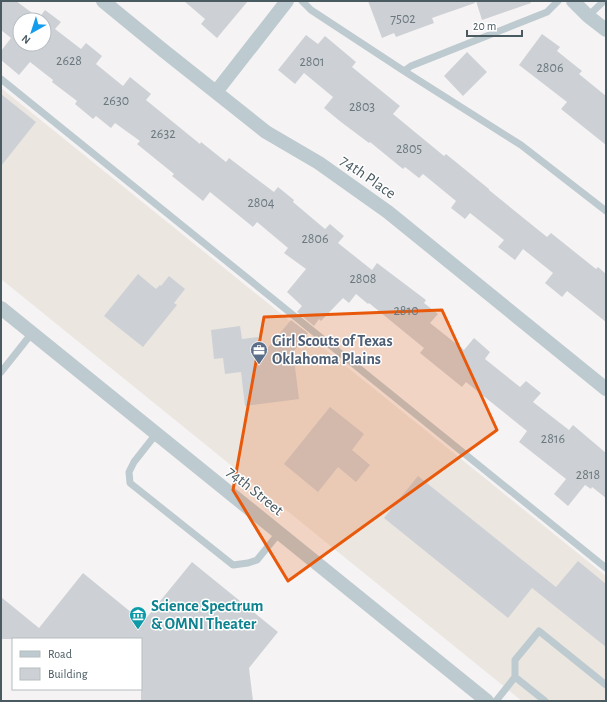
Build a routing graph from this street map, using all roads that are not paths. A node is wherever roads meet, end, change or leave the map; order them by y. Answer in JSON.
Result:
{"nodes":[{"id":1,"x":103,"y":1,"type":"edge"},
{"id":2,"x":287,"y":1,"type":"edge"},
{"id":3,"x":302,"y":1,"type":"edge"},
{"id":4,"x":558,"y":1,"type":"edge"},
{"id":5,"x":573,"y":1,"type":"edge"},
{"id":6,"x":604,"y":1,"type":"edge"},
{"id":7,"x":588,"y":16,"type":"junction"},
{"id":8,"x":606,"y":30,"type":"edge"},
{"id":9,"x":404,"y":71,"type":"junction"},
{"id":10,"x":1,"y":79,"type":"edge"},
{"id":11,"x":216,"y":92,"type":"junction"},
{"id":12,"x":606,"y":211,"type":"edge"},
{"id":13,"x":1,"y":308,"type":"edge"},
{"id":14,"x":32,"y":334,"type":"junction"},
{"id":15,"x":1,"y":372,"type":"edge"},
{"id":16,"x":606,"y":389,"type":"edge"},
{"id":17,"x":156,"y":434,"type":"junction"},
{"id":18,"x":279,"y":533,"type":"junction"},
{"id":19,"x":606,"y":568,"type":"edge"},
{"id":20,"x":515,"y":677,"type":"junction"},
{"id":21,"x":606,"y":684,"type":"edge"},
{"id":22,"x":487,"y":701,"type":"edge"},
{"id":23,"x":496,"y":701,"type":"edge"},
{"id":24,"x":545,"y":701,"type":"edge"}],
"edges":[{"from":1,"to":11,"type":"street","name":"74th Place"},
{"from":2,"to":11,"type":"street"},
{"from":3,"to":9,"type":"lane"},
{"from":4,"to":9,"type":"lane"},
{"from":5,"to":7,"type":"street"},
{"from":6,"to":7,"type":"lane"},
{"from":7,"to":8,"type":"street"},
{"from":9,"to":12,"type":"lane"},
{"from":10,"to":19,"type":"lane"},
{"from":11,"to":16,"type":"street","name":"74th Place"},
{"from":13,"to":14,"type":"street","name":"74th Street"},
{"from":14,"to":15,"type":"lane"},
{"from":14,"to":17,"type":"street","name":"74th Street"},
{"from":17,"to":18,"type":"street","name":"74th Street"},
{"from":17,"to":18,"type":"lane"},
{"from":18,"to":22,"type":"street","name":"74th Street"},
{"from":20,"to":21,"type":"lane"},
{"from":20,"to":23,"type":"lane"},
{"from":20,"to":24,"type":"lane"}]}
